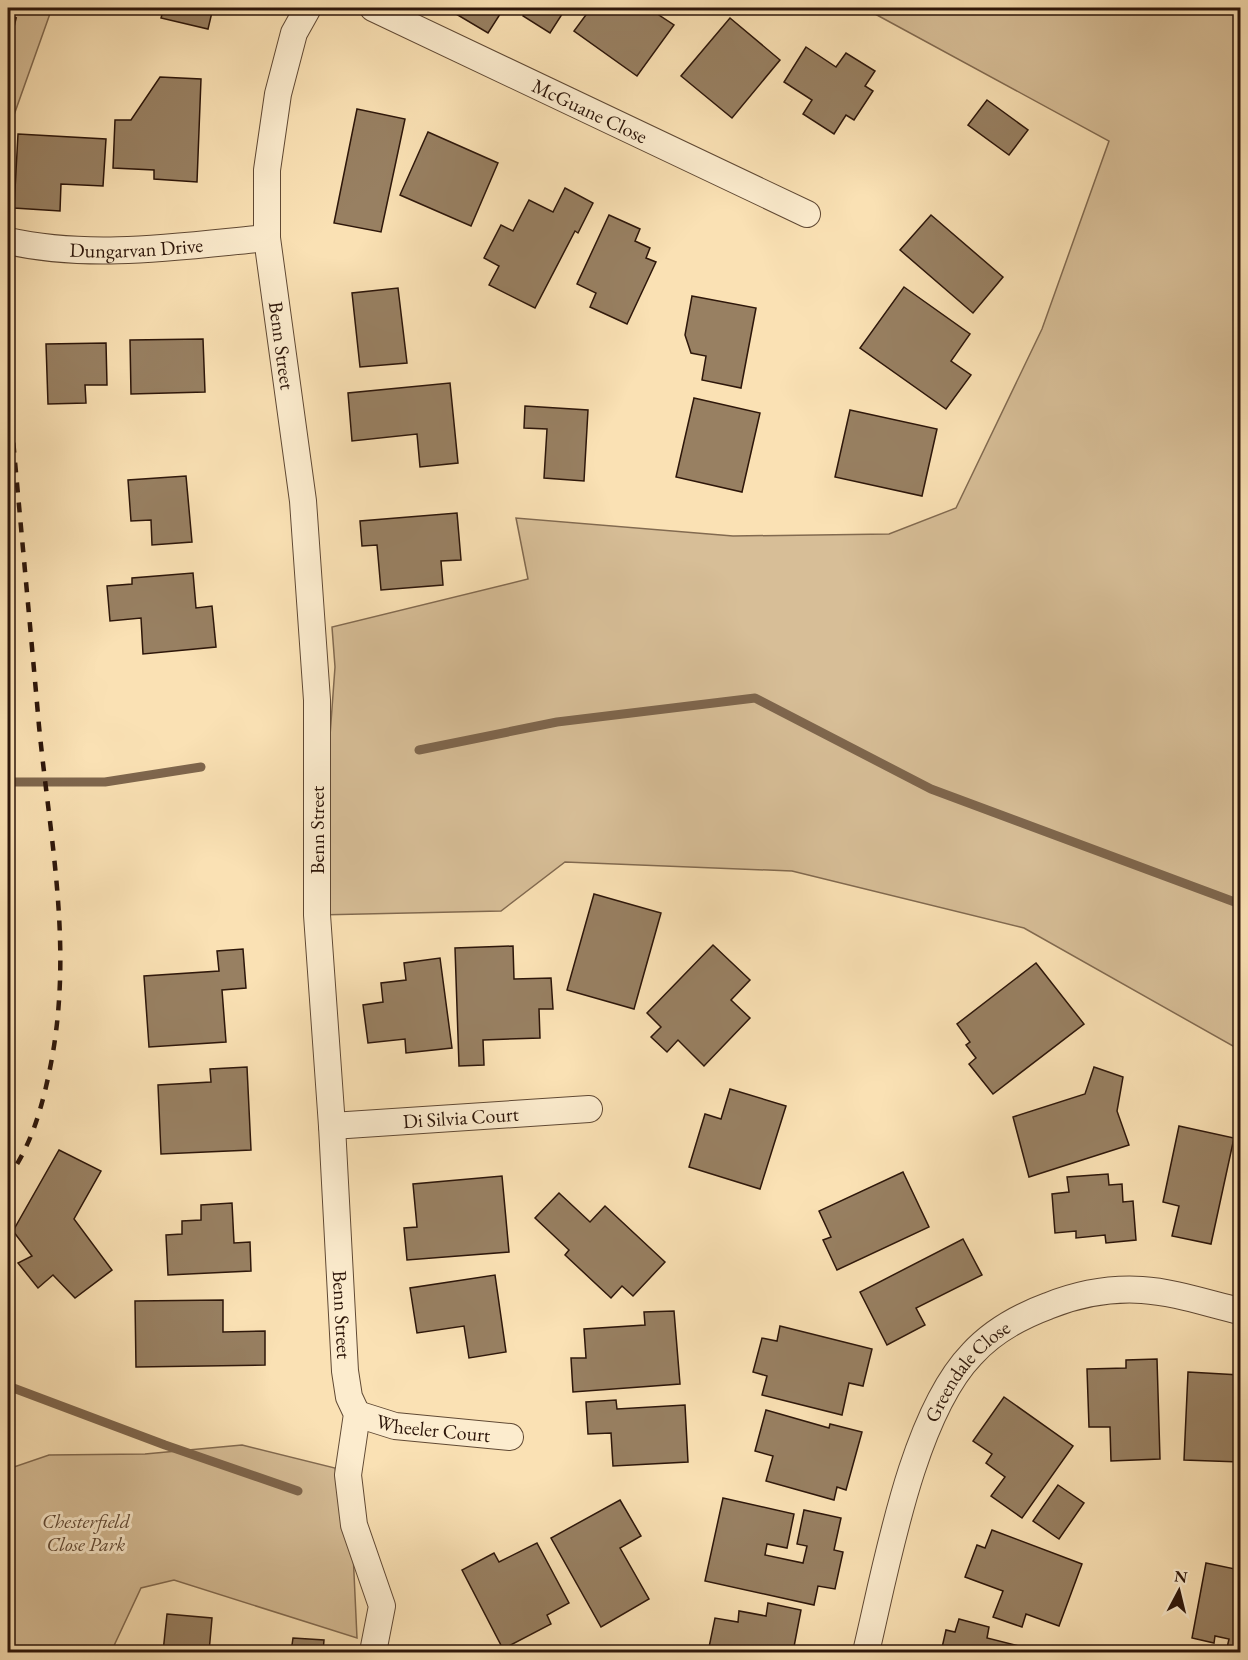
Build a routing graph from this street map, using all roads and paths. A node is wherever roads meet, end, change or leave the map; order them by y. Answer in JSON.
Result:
{"nodes":[{"id":1,"x":308,"y":8,"type":"edge"},
{"id":2,"x":373,"y":8,"type":"edge"},
{"id":3,"x":807,"y":214,"type":"dead end"},
{"id":4,"x":267,"y":238,"type":"junction"},
{"id":5,"x":8,"y":241,"type":"edge"},
{"id":6,"x":589,"y":1109,"type":"dead end"},
{"id":7,"x":332,"y":1126,"type":"junction"},
{"id":8,"x":1240,"y":1311,"type":"edge"},
{"id":9,"x":357,"y":1414,"type":"junction"},
{"id":10,"x":510,"y":1437,"type":"dead end"},
{"id":11,"x":373,"y":1653,"type":"edge"},
{"id":12,"x":866,"y":1653,"type":"edge"}],
"edges":[{"from":1,"to":4,"type":"street","name":"Benn Street"},
{"from":2,"to":3,"type":"street","name":"McGuane Close"},
{"from":4,"to":5,"type":"street","name":"Dungarvan Drive"},
{"from":4,"to":7,"type":"street","name":"Benn Street"},
{"from":6,"to":7,"type":"street","name":"Di Silvia Court"},
{"from":7,"to":9,"type":"street","name":"Benn Street"},
{"from":8,"to":12,"type":"street","name":"Greendale Close"},
{"from":9,"to":10,"type":"street","name":"Wheeler Court"},
{"from":9,"to":11,"type":"street","name":"Benn Street"}]}
